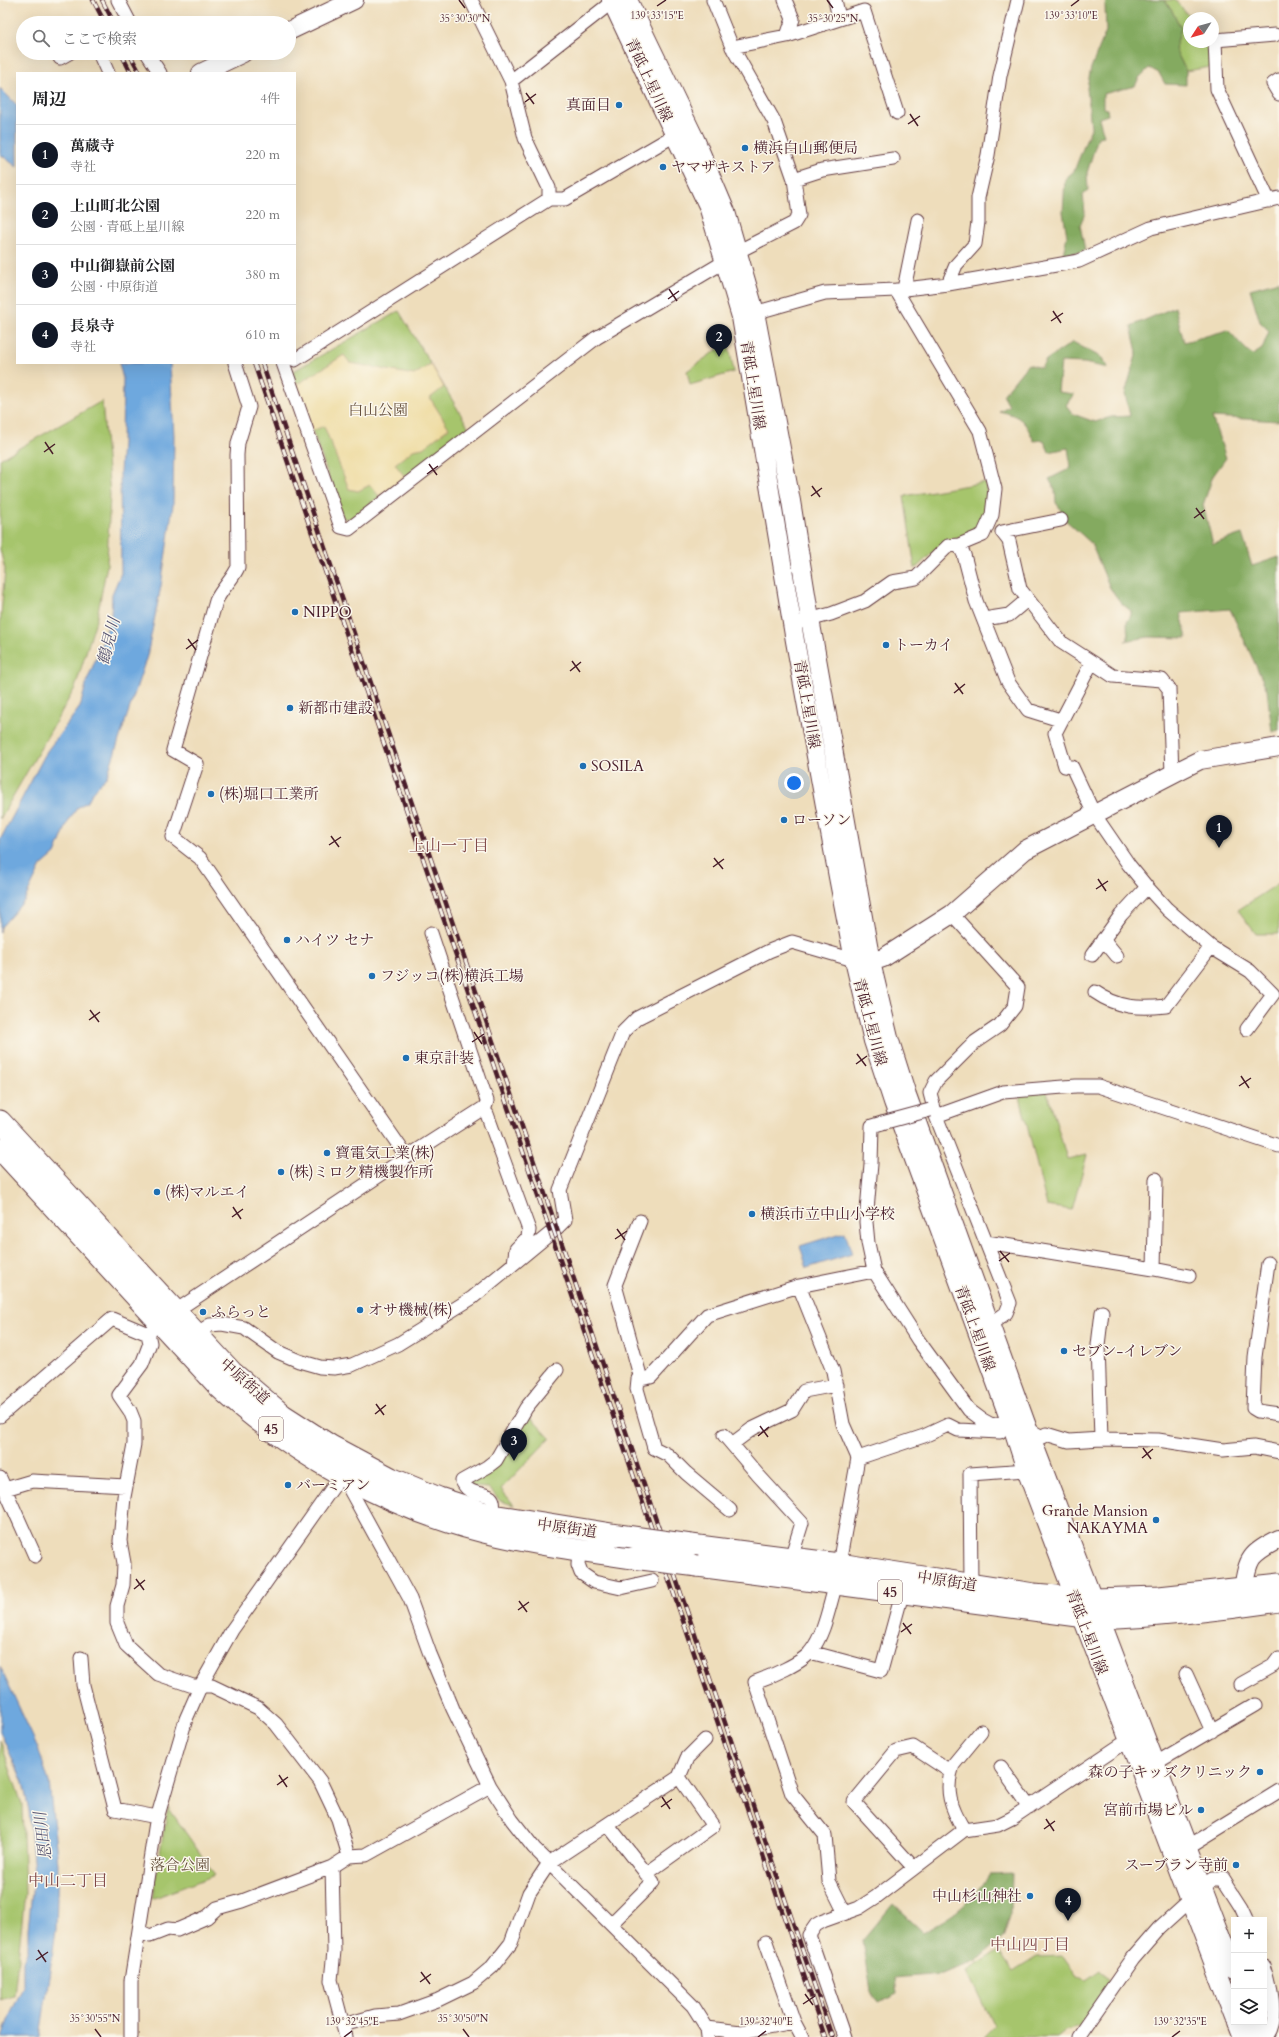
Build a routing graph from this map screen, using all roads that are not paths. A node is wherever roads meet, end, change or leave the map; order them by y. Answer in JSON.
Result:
{"nodes":[{"id":1,"x":118,"y":0,"type":"edge"},
{"id":2,"x":354,"y":0,"type":"edge"},
{"id":3,"x":471,"y":0,"type":"edge"},
{"id":4,"x":713,"y":0,"type":"edge"},
{"id":5,"x":785,"y":0,"type":"edge"},
{"id":6,"x":835,"y":0,"type":"edge"},
{"id":7,"x":1018,"y":0,"type":"edge"},
{"id":8,"x":617,"y":1,"type":"edge"},
{"id":9,"x":126,"y":16,"type":"edge"},
{"id":10,"x":839,"y":18,"type":"junction"},
{"id":11,"x":296,"y":28,"type":"edge"},
{"id":12,"x":1275,"y":35,"type":"dead end"},
{"id":13,"x":787,"y":36,"type":"junction"},
{"id":14,"x":732,"y":48,"type":"junction"},
{"id":15,"x":102,"y":60,"type":"edge"},
{"id":16,"x":152,"y":60,"type":"edge"},
{"id":17,"x":228,"y":60,"type":"edge"},
{"id":18,"x":108,"y":72,"type":"edge"},
{"id":19,"x":159,"y":72,"type":"edge"},
{"id":20,"x":203,"y":72,"type":"edge"},
{"id":21,"x":1279,"y":80,"type":"edge"},
{"id":22,"x":512,"y":81,"type":"junction"},
{"id":23,"x":1279,"y":94,"type":"edge"},
{"id":24,"x":897,"y":113,"type":"dead end"},
{"id":25,"x":675,"y":135,"type":"junction"},
{"id":26,"x":893,"y":159,"type":"dead end"},
{"id":27,"x":794,"y":179,"type":"junction"},
{"id":28,"x":549,"y":199,"type":"junction"},
{"id":29,"x":1274,"y":199,"type":"edge"},
{"id":30,"x":918,"y":220,"type":"dead end"},
{"id":31,"x":739,"y":251,"type":"junction"},
{"id":32,"x":724,"y":262,"type":"junction"},
{"id":33,"x":948,"y":284,"type":"junction"},
{"id":34,"x":900,"y":289,"type":"junction"},
{"id":35,"x":748,"y":315,"type":"junction"},
{"id":36,"x":296,"y":356,"type":"edge"},
{"id":37,"x":234,"y":364,"type":"edge"},
{"id":38,"x":288,"y":364,"type":"edge"},
{"id":39,"x":1061,"y":520,"type":"dead end"},
{"id":40,"x":1002,"y":532,"type":"junction"},
{"id":41,"x":984,"y":535,"type":"junction"},
{"id":42,"x":959,"y":545,"type":"junction"},
{"id":43,"x":1028,"y":599,"type":"junction"},
{"id":44,"x":810,"y":619,"type":"junction"},
{"id":45,"x":984,"y":619,"type":"junction"},
{"id":46,"x":793,"y":624,"type":"junction"},
{"id":47,"x":1092,"y":662,"type":"junction"},
{"id":48,"x":1060,"y":720,"type":"junction"},
{"id":49,"x":1279,"y":747,"type":"edge"},
{"id":50,"x":1172,"y":774,"type":"junction"},
{"id":51,"x":1094,"y":814,"type":"junction"},
{"id":52,"x":215,"y":878,"type":"junction"},
{"id":53,"x":1147,"y":887,"type":"junction"},
{"id":54,"x":206,"y":891,"type":"dead end"},
{"id":55,"x":952,"y":914,"type":"junction"},
{"id":56,"x":431,"y":933,"type":"dead end"},
{"id":57,"x":1103,"y":939,"type":"junction"},
{"id":58,"x":1211,"y":947,"type":"junction"},
{"id":59,"x":1092,"y":955,"type":"dead end"},
{"id":60,"x":1117,"y":956,"type":"dead end"},
{"id":61,"x":862,"y":961,"type":"junction"},
{"id":62,"x":1095,"y":992,"type":"dead end"},
{"id":63,"x":1276,"y":997,"type":"edge"},
{"id":64,"x":1247,"y":1029,"type":"dead end"},
{"id":65,"x":484,"y":1111,"type":"junction"},
{"id":66,"x":934,"y":1111,"type":"junction"},
{"id":67,"x":0,"y":1121,"type":"edge"},
{"id":68,"x":1279,"y":1146,"type":"edge"},
{"id":69,"x":0,"y":1149,"type":"edge"},
{"id":70,"x":407,"y":1157,"type":"junction"},
{"id":71,"x":1156,"y":1179,"type":"dead end"},
{"id":72,"x":640,"y":1221,"type":"dead end"},
{"id":73,"x":986,"y":1242,"type":"junction"},
{"id":74,"x":1268,"y":1262,"type":"dead end"},
{"id":75,"x":514,"y":1263,"type":"junction"},
{"id":76,"x":1154,"y":1269,"type":"junction"},
{"id":77,"x":874,"y":1271,"type":"junction"},
{"id":78,"x":1189,"y":1276,"type":"dead end"},
{"id":79,"x":799,"y":1286,"type":"junction"},
{"id":80,"x":1102,"y":1312,"type":"dead end"},
{"id":81,"x":161,"y":1322,"type":"junction"},
{"id":82,"x":991,"y":1324,"type":"junction"},
{"id":83,"x":196,"y":1334,"type":"junction"},
{"id":84,"x":557,"y":1370,"type":"dead end"},
{"id":85,"x":641,"y":1379,"type":"junction"},
{"id":86,"x":836,"y":1385,"type":"junction"},
{"id":87,"x":1279,"y":1414,"type":"edge"},
{"id":88,"x":0,"y":1416,"type":"edge"},
{"id":89,"x":1017,"y":1428,"type":"junction"},
{"id":90,"x":1101,"y":1439,"type":"junction"},
{"id":91,"x":1279,"y":1452,"type":"edge"},
{"id":92,"x":352,"y":1457,"type":"junction"},
{"id":93,"x":858,"y":1458,"type":"junction"},
{"id":94,"x":1026,"y":1470,"type":"junction"},
{"id":95,"x":342,"y":1475,"type":"junction"},
{"id":96,"x":2,"y":1484,"type":"edge"},
{"id":97,"x":126,"y":1486,"type":"junction"},
{"id":98,"x":730,"y":1510,"type":"dead end"},
{"id":99,"x":492,"y":1515,"type":"junction"},
{"id":100,"x":1279,"y":1539,"type":"edge"},
{"id":101,"x":579,"y":1551,"type":"junction"},
{"id":102,"x":34,"y":1556,"type":"dead end"},
{"id":103,"x":791,"y":1558,"type":"junction"},
{"id":104,"x":839,"y":1564,"type":"junction"},
{"id":105,"x":652,"y":1581,"type":"dead end"},
{"id":106,"x":836,"y":1584,"type":"junction"},
{"id":107,"x":971,"y":1584,"type":"junction"},
{"id":108,"x":1279,"y":1584,"type":"edge"},
{"id":109,"x":1243,"y":1589,"type":"junction"},
{"id":110,"x":902,"y":1594,"type":"junction"},
{"id":111,"x":1084,"y":1598,"type":"junction"},
{"id":112,"x":1279,"y":1601,"type":"edge"},
{"id":113,"x":1091,"y":1618,"type":"junction"},
{"id":114,"x":810,"y":1652,"type":"junction"},
{"id":115,"x":81,"y":1658,"type":"dead end"},
{"id":116,"x":1279,"y":1658,"type":"edge"},
{"id":117,"x":1186,"y":1674,"type":"dead end"},
{"id":118,"x":1241,"y":1684,"type":"dead end"},
{"id":119,"x":201,"y":1685,"type":"junction"},
{"id":120,"x":1255,"y":1705,"type":"dead end"},
{"id":121,"x":981,"y":1731,"type":"dead end"},
{"id":122,"x":1212,"y":1731,"type":"junction"},
{"id":123,"x":705,"y":1740,"type":"dead end"},
{"id":124,"x":1129,"y":1742,"type":"junction"},
{"id":125,"x":1156,"y":1763,"type":"junction"},
{"id":126,"x":1001,"y":1767,"type":"dead end"},
{"id":127,"x":951,"y":1772,"type":"junction"},
{"id":128,"x":679,"y":1777,"type":"junction"},
{"id":129,"x":490,"y":1786,"type":"junction"},
{"id":130,"x":1279,"y":1791,"type":"edge"},
{"id":131,"x":1029,"y":1807,"type":"junction"},
{"id":132,"x":157,"y":1817,"type":"junction"},
{"id":133,"x":608,"y":1825,"type":"junction"},
{"id":134,"x":964,"y":1830,"type":"junction"},
{"id":135,"x":1188,"y":1847,"type":"junction"},
{"id":136,"x":349,"y":1856,"type":"junction"},
{"id":137,"x":549,"y":1864,"type":"junction"},
{"id":138,"x":332,"y":1867,"type":"junction"},
{"id":139,"x":914,"y":1868,"type":"junction"},
{"id":140,"x":646,"y":1874,"type":"junction"},
{"id":141,"x":1203,"y":1887,"type":"junction"},
{"id":142,"x":1189,"y":1899,"type":"junction"},
{"id":143,"x":845,"y":1913,"type":"junction"},
{"id":144,"x":1245,"y":1917,"type":"edge"},
{"id":145,"x":611,"y":1924,"type":"junction"},
{"id":146,"x":139,"y":1931,"type":"junction"},
{"id":147,"x":766,"y":1942,"type":"dead end"},
{"id":148,"x":1231,"y":1961,"type":"edge"},
{"id":149,"x":1267,"y":1975,"type":"edge"},
{"id":150,"x":1231,"y":2009,"type":"edge"},
{"id":151,"x":794,"y":2022,"type":"junction"},
{"id":152,"x":1237,"y":2025,"type":"edge"},
{"id":153,"x":1255,"y":2025,"type":"edge"},
{"id":154,"x":344,"y":2031,"type":"edge"},
{"id":155,"x":708,"y":2033,"type":"edge"},
{"id":156,"x":131,"y":2037,"type":"edge"},
{"id":157,"x":802,"y":2037,"type":"edge"},
{"id":158,"x":844,"y":2037,"type":"edge"},
{"id":159,"x":1078,"y":2037,"type":"edge"},
{"id":160,"x":1242,"y":2037,"type":"edge"},
{"id":161,"x":1259,"y":2037,"type":"edge"},
{"id":162,"x":1266,"y":2037,"type":"edge"}],
"edges":[{"from":1,"to":9,"type":"street"},
{"from":2,"to":11,"type":"main road"},
{"from":3,"to":22,"type":"street"},
{"from":4,"to":14,"type":"street"},
{"from":5,"to":13,"type":"street"},
{"from":6,"to":10,"type":"street"},
{"from":7,"to":33,"type":"street"},
{"from":8,"to":22,"type":"street"},
{"from":8,"to":25,"type":"main road","name":"青砥上星川線"},
{"from":8,"to":31,"type":"main road","name":"青砥上星川線"},
{"from":10,"to":13,"type":"street"},
{"from":10,"to":24,"type":"street"},
{"from":12,"to":29,"type":"street"},
{"from":13,"to":14,"type":"street"},
{"from":14,"to":27,"type":"street"},
{"from":15,"to":18,"type":"street"},
{"from":16,"to":19,"type":"street"},
{"from":17,"to":20,"type":"main road"},
{"from":21,"to":23,"type":"street"},
{"from":22,"to":28,"type":"street"},
{"from":25,"to":28,"type":"street"},
{"from":25,"to":32,"type":"main road","name":"青砥上星川線"},
{"from":26,"to":27,"type":"street"},
{"from":27,"to":31,"type":"street"},
{"from":28,"to":36,"type":"street"},
{"from":29,"to":33,"type":"street"},
{"from":30,"to":34,"type":"street"},
{"from":31,"to":35,"type":"main road","name":"青砥上星川線"},
{"from":32,"to":35,"type":"main road","name":"青砥上星川線"},
{"from":32,"to":38,"type":"street"},
{"from":33,"to":34,"type":"street"},
{"from":34,"to":35,"type":"street"},
{"from":34,"to":41,"type":"street"},
{"from":35,"to":44,"type":"main road","name":"青砥上星川線"},
{"from":35,"to":46,"type":"main road","name":"青砥上星川線"},
{"from":37,"to":52,"type":"street"},
{"from":39,"to":40,"type":"street"},
{"from":40,"to":41,"type":"street"},
{"from":40,"to":43,"type":"street"},
{"from":41,"to":42,"type":"street"},
{"from":42,"to":44,"type":"street"},
{"from":42,"to":45,"type":"street"},
{"from":43,"to":45,"type":"street"},
{"from":43,"to":47,"type":"street"},
{"from":44,"to":46,"type":"street"},
{"from":44,"to":61,"type":"main road","name":"青砥上星川線"},
{"from":45,"to":48,"type":"street"},
{"from":46,"to":61,"type":"main road","name":"青砥上星川線"},
{"from":47,"to":48,"type":"street"},
{"from":47,"to":50,"type":"street"},
{"from":48,"to":51,"type":"street"},
{"from":49,"to":50,"type":"main road"},
{"from":50,"to":51,"type":"main road"},
{"from":51,"to":53,"type":"street"},
{"from":51,"to":55,"type":"main road"},
{"from":52,"to":54,"type":"street"},
{"from":52,"to":70,"type":"street"},
{"from":53,"to":57,"type":"street"},
{"from":53,"to":58,"type":"street"},
{"from":55,"to":61,"type":"main road"},
{"from":55,"to":66,"type":"street"},
{"from":56,"to":65,"type":"street"},
{"from":57,"to":59,"type":"street"},
{"from":57,"to":60,"type":"street"},
{"from":58,"to":62,"type":"street"},
{"from":58,"to":63,"type":"street"},
{"from":61,"to":75,"type":"street"},
{"from":61,"to":82,"type":"main road","name":"青砥上星川線"},
{"from":61,"to":89,"type":"main road","name":"青砥上星川線"},
{"from":63,"to":64,"type":"street"},
{"from":65,"to":70,"type":"street"},
{"from":65,"to":75,"type":"street"},
{"from":66,"to":68,"type":"street"},
{"from":66,"to":73,"type":"street"},
{"from":66,"to":77,"type":"street","bridge":true},
{"from":67,"to":81,"type":"main road","name":"中原街道","number":"45"},
{"from":69,"to":81,"type":"main road","name":"中原街道","number":"45"},
{"from":70,"to":81,"type":"street"},
{"from":71,"to":76,"type":"street"},
{"from":72,"to":85,"type":"street"},
{"from":73,"to":76,"type":"street"},
{"from":73,"to":82,"type":"street"},
{"from":74,"to":87,"type":"street"},
{"from":75,"to":83,"type":"street"},
{"from":76,"to":78,"type":"street"},
{"from":77,"to":79,"type":"street"},
{"from":77,"to":89,"type":"street"},
{"from":79,"to":85,"type":"street"},
{"from":79,"to":86,"type":"street"},
{"from":80,"to":90,"type":"street"},
{"from":81,"to":83,"type":"main road","name":"中原街道","number":"45"},
{"from":81,"to":88,"type":"street"},
{"from":81,"to":95,"type":"main road","name":"中原街道","number":"45"},
{"from":81,"to":97,"type":"street"},
{"from":82,"to":89,"type":"main road","name":"青砥上星川線"},
{"from":83,"to":92,"type":"main road","name":"中原街道","number":"45"},
{"from":84,"to":99,"type":"street"},
{"from":85,"to":98,"type":"street"},
{"from":86,"to":93,"type":"street"},
{"from":86,"to":103,"type":"street"},
{"from":89,"to":90,"type":"street"},
{"from":89,"to":93,"type":"street"},
{"from":89,"to":94,"type":"main road","name":"青砥上星川線"},
{"from":89,"to":111,"type":"main road","name":"青砥上星川線"},
{"from":90,"to":91,"type":"street"},
{"from":92,"to":95,"type":"street"},
{"from":92,"to":99,"type":"main road","name":"中原街道","number":"45"},
{"from":93,"to":104,"type":"street"},
{"from":94,"to":107,"type":"street"},
{"from":94,"to":111,"type":"main road","name":"青砥上星川線"},
{"from":95,"to":101,"type":"main road","name":"中原街道","number":"45"},
{"from":95,"to":119,"type":"street"},
{"from":95,"to":129,"type":"street"},
{"from":96,"to":97,"type":"street"},
{"from":96,"to":102,"type":"street"},
{"from":97,"to":119,"type":"street"},
{"from":99,"to":103,"type":"main road","name":"中原街道","number":"45","bridge":true},
{"from":100,"to":109,"type":"main road"},
{"from":101,"to":105,"type":"street"},
{"from":101,"to":106,"type":"main road","name":"中原街道","number":"45","bridge":true},
{"from":103,"to":104,"type":"main road","name":"中原街道","number":"45"},
{"from":104,"to":107,"type":"main road","name":"中原街道","number":"45"},
{"from":106,"to":110,"type":"main road","name":"中原街道","number":"45"},
{"from":106,"to":114,"type":"street"},
{"from":107,"to":111,"type":"main road","name":"中原街道","number":"45"},
{"from":108,"to":109,"type":"main road","name":"中原街道","number":"45"},
{"from":109,"to":111,"type":"main road","name":"中原街道","number":"45"},
{"from":110,"to":113,"type":"main road","name":"中原街道","number":"45"},
{"from":110,"to":114,"type":"street"},
{"from":111,"to":113,"type":"main road","name":"青砥上星川線"},
{"from":112,"to":113,"type":"main road","name":"中原街道","number":"45"},
{"from":113,"to":124,"type":"main road","name":"青砥上星川線"},
{"from":113,"to":125,"type":"main road","name":"青砥上星川線"},
{"from":114,"to":143,"type":"street"},
{"from":115,"to":132,"type":"street"},
{"from":116,"to":118,"type":"street"},
{"from":117,"to":122,"type":"street"},
{"from":119,"to":132,"type":"street"},
{"from":119,"to":136,"type":"street"},
{"from":120,"to":122,"type":"street"},
{"from":121,"to":127,"type":"street"},
{"from":122,"to":125,"type":"street"},
{"from":123,"to":128,"type":"street"},
{"from":124,"to":131,"type":"street"},
{"from":124,"to":142,"type":"main road","name":"青砥上星川線"},
{"from":125,"to":135,"type":"main road","name":"青砥上星川線"},
{"from":126,"to":131,"type":"street"},
{"from":127,"to":134,"type":"street"},
{"from":127,"to":139,"type":"street"},
{"from":128,"to":133,"type":"street"},
{"from":128,"to":140,"type":"street"},
{"from":129,"to":136,"type":"street"},
{"from":129,"to":137,"type":"street"},
{"from":130,"to":135,"type":"street"},
{"from":131,"to":134,"type":"street"},
{"from":132,"to":146,"type":"street"},
{"from":133,"to":137,"type":"street"},
{"from":133,"to":140,"type":"street"},
{"from":134,"to":139,"type":"street"},
{"from":135,"to":141,"type":"main road","name":"青砥上星川線"},
{"from":136,"to":138,"type":"street"},
{"from":137,"to":145,"type":"street"},
{"from":137,"to":154,"type":"street"},
{"from":138,"to":146,"type":"street"},
{"from":138,"to":154,"type":"street"},
{"from":139,"to":143,"type":"street"},
{"from":140,"to":145,"type":"street"},
{"from":141,"to":142,"type":"street"},
{"from":141,"to":144,"type":"street"},
{"from":141,"to":148,"type":"main road","name":"青砥上星川線"},
{"from":142,"to":150,"type":"main road","name":"青砥上星川線"},
{"from":142,"to":159,"type":"street"},
{"from":143,"to":158,"type":"street"},
{"from":145,"to":155,"type":"street"},
{"from":146,"to":156,"type":"street"},
{"from":147,"to":151,"type":"street"},
{"from":149,"to":162,"type":"street"},
{"from":151,"to":155,"type":"street"},
{"from":151,"to":157,"type":"street"},
{"from":152,"to":160,"type":"main road"},
{"from":153,"to":161,"type":"main road"}]}
